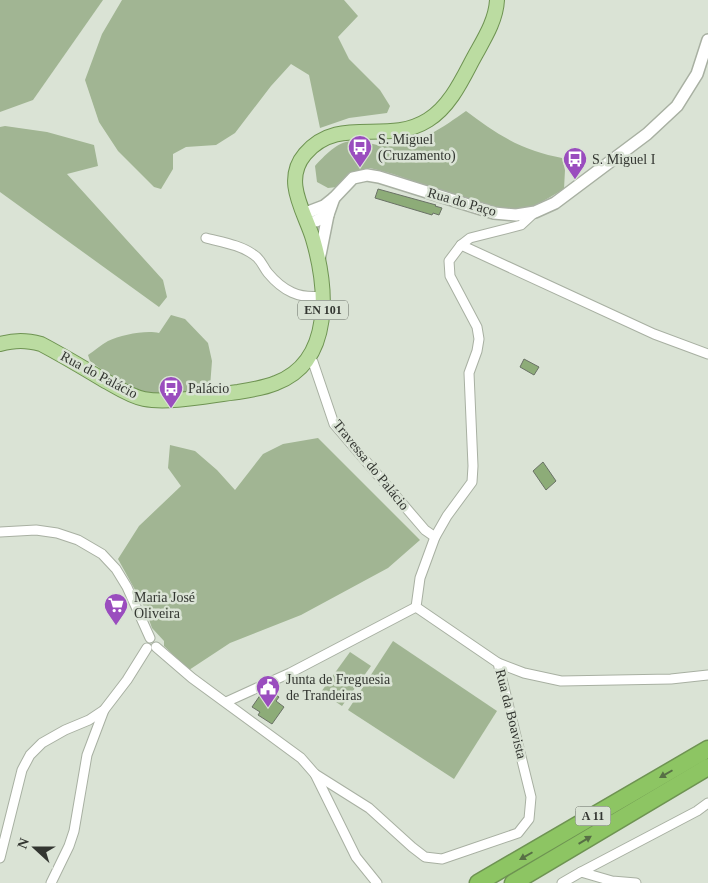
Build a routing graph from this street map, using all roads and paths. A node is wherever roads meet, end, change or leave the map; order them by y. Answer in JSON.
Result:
{"nodes":[{"id":1,"x":497,"y":0,"type":"edge"},
{"id":2,"x":708,"y":40,"type":"edge"},
{"id":3,"x":334,"y":198,"type":"junction"},
{"id":4,"x":535,"y":212,"type":"junction"},
{"id":5,"x":328,"y":215,"type":"junction"},
{"id":6,"x":305,"y":218,"type":"junction"},
{"id":7,"x":206,"y":238,"type":"dead end"},
{"id":8,"x":461,"y":245,"type":"junction"},
{"id":9,"x":318,"y":262,"type":"junction"},
{"id":10,"x":322,"y":296,"type":"junction"},
{"id":11,"x":0,"y":344,"type":"edge"},
{"id":12,"x":708,"y":354,"type":"edge"},
{"id":13,"x":309,"y":356,"type":"junction"},
{"id":14,"x":0,"y":532,"type":"edge"},
{"id":15,"x":435,"y":537,"type":"junction"},
{"id":16,"x":416,"y":607,"type":"junction"},
{"id":17,"x":150,"y":638,"type":"junction"},
{"id":18,"x":156,"y":647,"type":"junction"},
{"id":19,"x":147,"y":648,"type":"junction"},
{"id":20,"x":498,"y":663,"type":"junction"},
{"id":21,"x":708,"y":675,"type":"edge"},
{"id":22,"x":226,"y":702,"type":"junction"},
{"id":23,"x":104,"y":710,"type":"junction"},
{"id":24,"x":708,"y":749,"type":"edge"},
{"id":25,"x":708,"y":767,"type":"edge"},
{"id":26,"x":315,"y":774,"type":"junction"},
{"id":27,"x":708,"y":803,"type":"edge"},
{"id":28,"x":0,"y":858,"type":"edge"},
{"id":29,"x":581,"y":872,"type":"junction"},
{"id":30,"x":50,"y":883,"type":"edge"},
{"id":31,"x":377,"y":883,"type":"edge"},
{"id":32,"x":478,"y":883,"type":"edge"},
{"id":33,"x":513,"y":883,"type":"edge"},
{"id":34,"x":562,"y":883,"type":"edge"},
{"id":35,"x":636,"y":883,"type":"edge"}],
"edges":[{"from":1,"to":6,"type":"main road","number":"EN 101"},
{"from":2,"to":4,"type":"street","name":"Rua do Paço"},
{"from":3,"to":4,"type":"street","name":"Rua do Paço"},
{"from":3,"to":5,"type":"street"},
{"from":3,"to":6,"type":"street","name":"Rua do Paço"},
{"from":4,"to":8,"type":"street"},
{"from":5,"to":6,"type":"street"},
{"from":5,"to":9,"type":"street"},
{"from":6,"to":9,"type":"main road","number":"EN 101"},
{"from":7,"to":10,"type":"street"},
{"from":8,"to":12,"type":"street"},
{"from":8,"to":15,"type":"street"},
{"from":9,"to":10,"type":"main road","number":"EN 101"},
{"from":10,"to":13,"type":"main road","number":"EN 101"},
{"from":11,"to":13,"type":"main road","name":"Rua do Palácio","number":"EN 101"},
{"from":13,"to":15,"type":"street","name":"Travessa do Palácio"},
{"from":14,"to":17,"type":"street"},
{"from":15,"to":16,"type":"street"},
{"from":16,"to":20,"type":"street","name":"Rua da Boavista"},
{"from":16,"to":22,"type":"street"},
{"from":17,"to":18,"type":"street"},
{"from":17,"to":19,"type":"street"},
{"from":18,"to":19,"type":"street"},
{"from":18,"to":22,"type":"street","name":"Rua da Boavista"},
{"from":19,"to":23,"type":"street"},
{"from":20,"to":21,"type":"street"},
{"from":20,"to":26,"type":"street","name":"Rua da Boavista"},
{"from":22,"to":26,"type":"street","name":"Rua da Boavista"},
{"from":23,"to":28,"type":"street"},
{"from":23,"to":30,"type":"street"},
{"from":24,"to":32,"type":"highway","number":"A 11","one_way":true},
{"from":33,"to":25,"type":"highway","number":"A 11","one_way":true},
{"from":26,"to":31,"type":"street"},
{"from":27,"to":29,"type":"street"},
{"from":29,"to":34,"type":"street"},
{"from":29,"to":35,"type":"street"}]}
